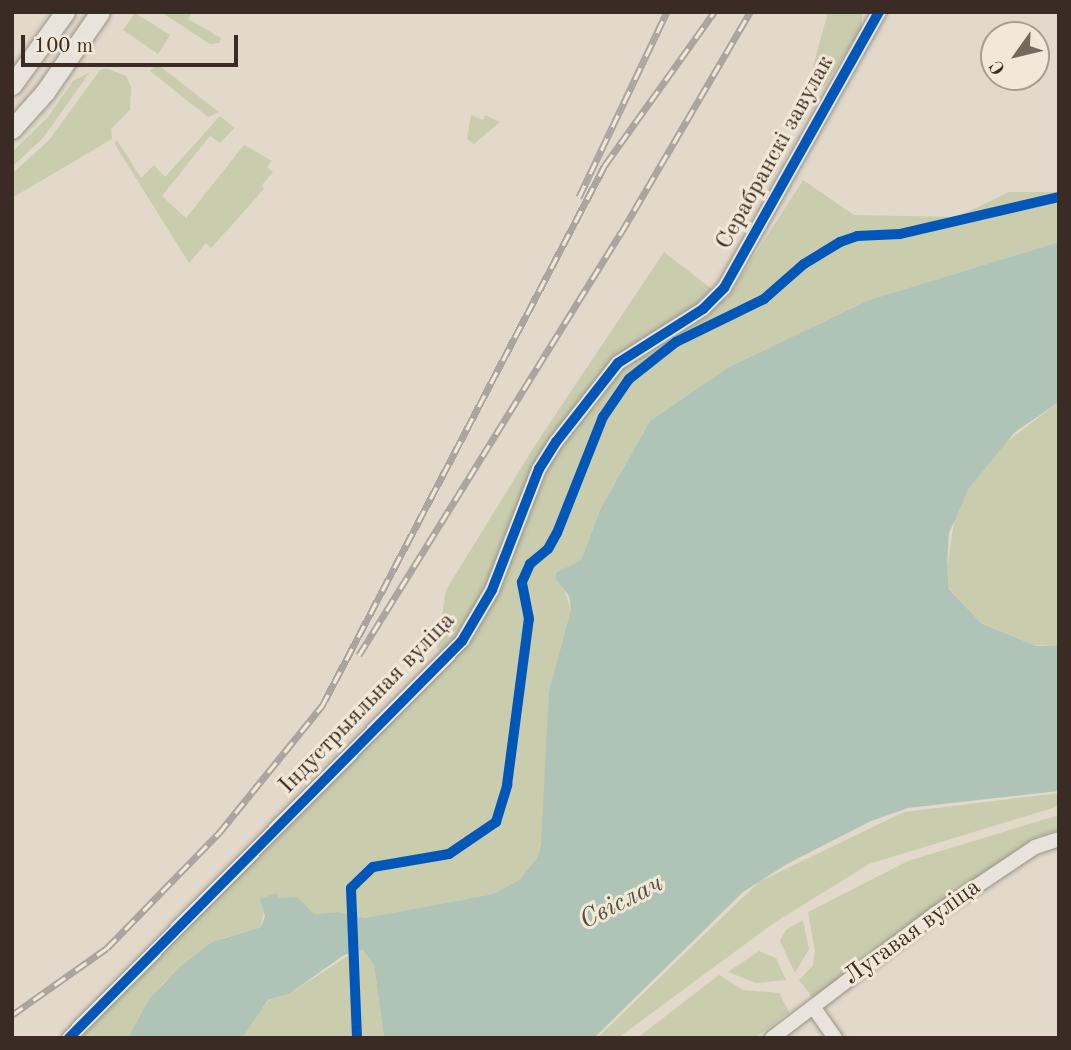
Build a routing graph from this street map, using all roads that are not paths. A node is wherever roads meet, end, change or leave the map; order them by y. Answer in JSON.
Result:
{"nodes":[{"id":1,"x":65,"y":12,"type":"edge"},
{"id":2,"x":100,"y":12,"type":"edge"},
{"id":3,"x":879,"y":12,"type":"edge"},
{"id":4,"x":12,"y":85,"type":"edge"},
{"id":5,"x":12,"y":129,"type":"edge"},
{"id":6,"x":704,"y":309,"type":"joint"},
{"id":7,"x":1059,"y":839,"type":"edge"},
{"id":8,"x":814,"y":1008,"type":"junction"},
{"id":9,"x":69,"y":1038,"type":"edge"},
{"id":10,"x":772,"y":1038,"type":"edge"},
{"id":11,"x":835,"y":1038,"type":"edge"}],
"edges":[{"from":1,"to":4,"type":"main road"},
{"from":2,"to":5,"type":"main road"},
{"from":3,"to":6,"type":"street","name":"Серабранскі завулак"},
{"from":6,"to":9,"type":"street","name":"Індустрыяльная вуліца"},
{"from":7,"to":8,"type":"street","name":"Лугавая вуліца"},
{"from":8,"to":10,"type":"street","name":"Лугавая вуліца"},
{"from":8,"to":11,"type":"street"}]}
